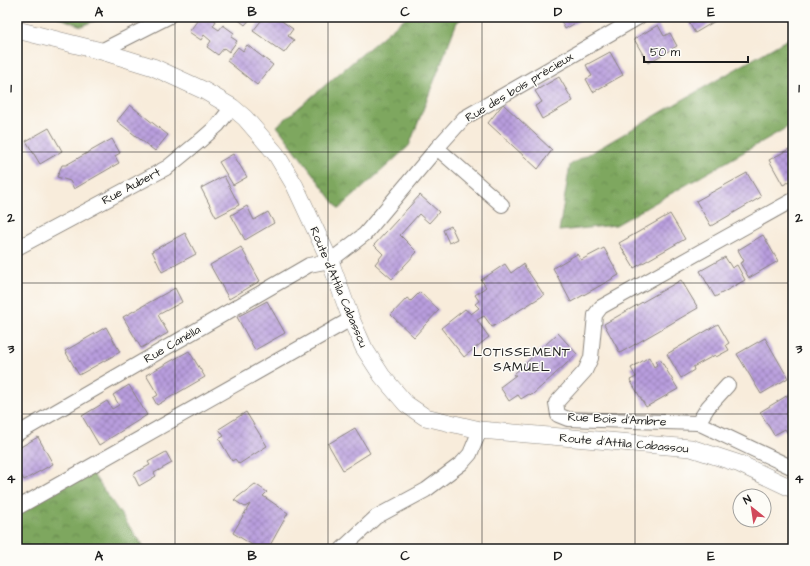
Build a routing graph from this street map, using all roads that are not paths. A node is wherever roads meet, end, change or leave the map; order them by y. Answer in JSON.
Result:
{"nodes":[{"id":1,"x":168,"y":17,"type":"edge"},
{"id":2,"x":638,"y":17,"type":"edge"},
{"id":3,"x":17,"y":30,"type":"edge"},
{"id":4,"x":101,"y":51,"type":"junction"},
{"id":5,"x":232,"y":107,"type":"junction"},
{"id":6,"x":437,"y":148,"type":"junction"},
{"id":7,"x":793,"y":200,"type":"edge"},
{"id":8,"x":502,"y":205,"type":"dead end"},
{"id":9,"x":17,"y":248,"type":"edge"},
{"id":10,"x":330,"y":261,"type":"junction"},
{"id":11,"x":351,"y":319,"type":"junction"},
{"id":12,"x":728,"y":385,"type":"dead end"},
{"id":13,"x":698,"y":424,"type":"junction"},
{"id":14,"x":480,"y":430,"type":"junction"},
{"id":15,"x":17,"y":434,"type":"edge"},
{"id":16,"x":793,"y":468,"type":"edge"},
{"id":17,"x":791,"y":483,"type":"edge"},
{"id":18,"x":17,"y":508,"type":"edge"},
{"id":19,"x":342,"y":549,"type":"edge"}],
"edges":[{"from":1,"to":4,"type":"street"},
{"from":2,"to":6,"type":"street","name":"Rue des bois précieux"},
{"from":3,"to":4,"type":"main road","name":"Route d'Attila Cabassou"},
{"from":4,"to":5,"type":"main road","name":"Route d'Attila Cabassou"},
{"from":5,"to":9,"type":"street","name":"Rue Aubert"},
{"from":5,"to":10,"type":"main road","name":"Route d'Attila Cabassou"},
{"from":6,"to":8,"type":"street"},
{"from":6,"to":10,"type":"street","name":"Rue des bois précieux"},
{"from":7,"to":13,"type":"street","name":"Rue Bois d'Ambre"},
{"from":10,"to":11,"type":"main road","name":"Route d'Attila Cabassou"},
{"from":10,"to":15,"type":"street","name":"Rue Canélla"},
{"from":11,"to":14,"type":"main road","name":"Route d'Attila Cabassou"},
{"from":11,"to":18,"type":"street"},
{"from":12,"to":13,"type":"street"},
{"from":13,"to":16,"type":"street","name":"Rue Bois d'Ambre"},
{"from":14,"to":17,"type":"main road","name":"Route d'Attila Cabassou"},
{"from":14,"to":19,"type":"street"}]}
